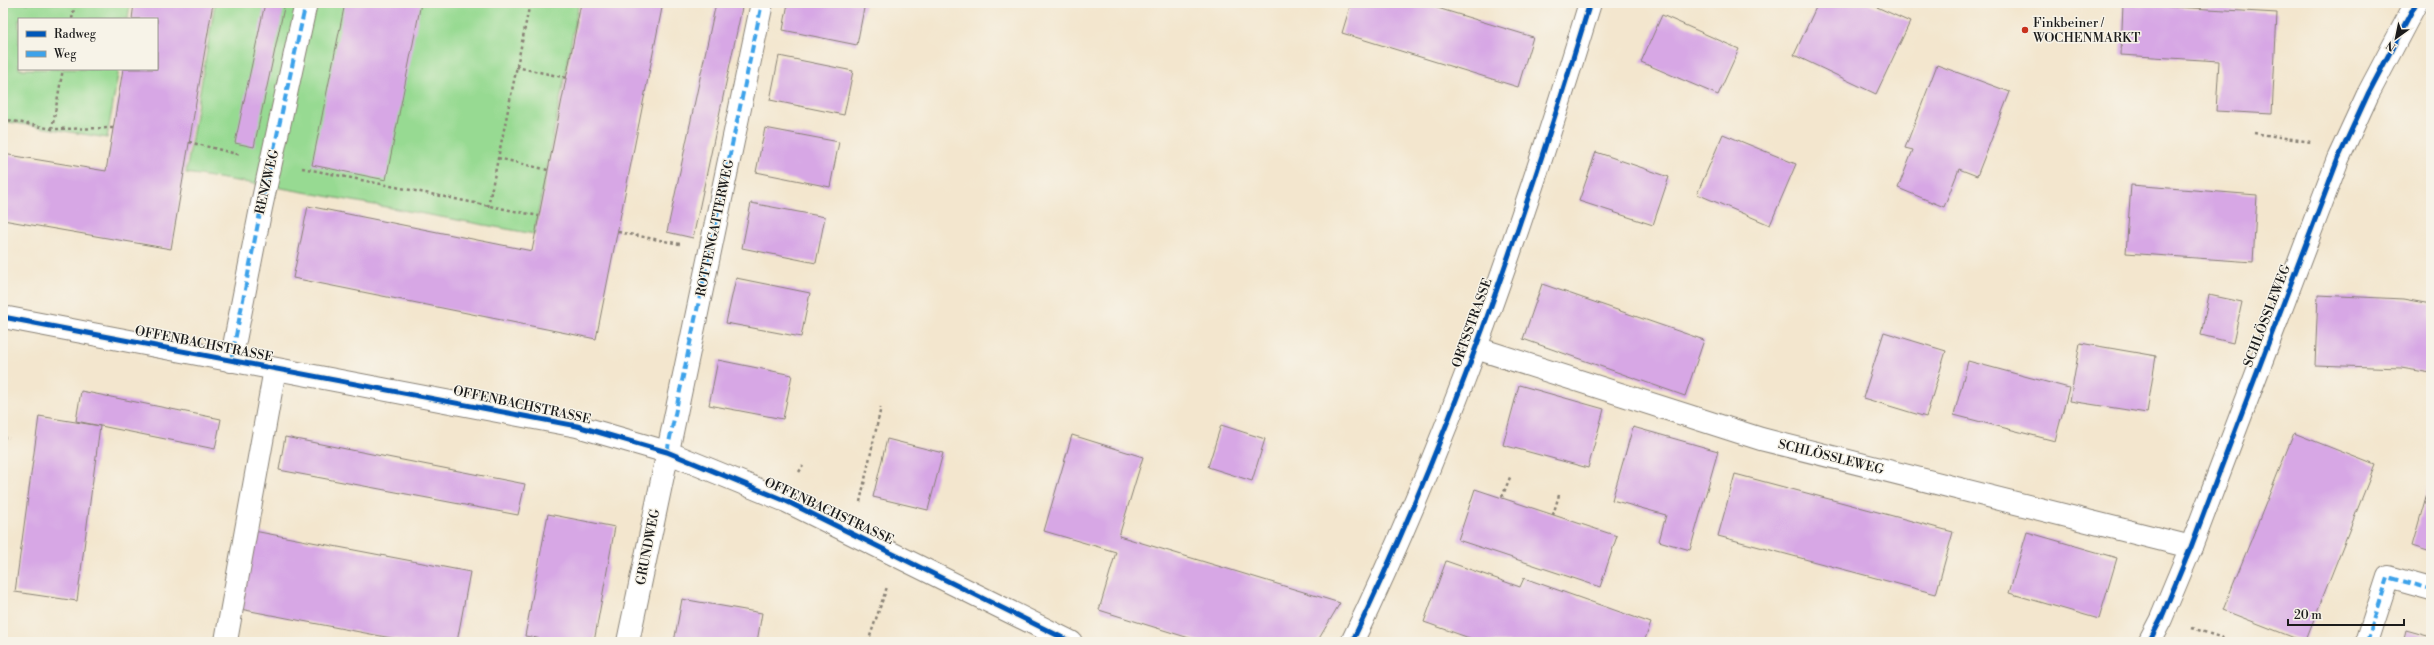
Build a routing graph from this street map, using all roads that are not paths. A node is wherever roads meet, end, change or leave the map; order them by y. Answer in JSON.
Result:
{"nodes":[{"id":1,"x":306,"y":3,"type":"edge"},
{"id":2,"x":762,"y":3,"type":"edge"},
{"id":3,"x":1590,"y":3,"type":"edge"},
{"id":4,"x":2416,"y":3,"type":"edge"},
{"id":5,"x":2426,"y":3,"type":"edge"},
{"id":6,"x":2431,"y":6,"type":"edge"},
{"id":7,"x":3,"y":317,"type":"edge"},
{"id":8,"x":1476,"y":348,"type":"junction"},
{"id":9,"x":230,"y":361,"type":"junction"},
{"id":10,"x":275,"y":369,"type":"junction"},
{"id":11,"x":667,"y":452,"type":"junction"},
{"id":12,"x":2191,"y":547,"type":"junction"},
{"id":13,"x":2431,"y":589,"type":"edge"},
{"id":14,"x":226,"y":641,"type":"dead end"},
{"id":15,"x":628,"y":642,"type":"edge"},
{"id":16,"x":1071,"y":642,"type":"edge"},
{"id":17,"x":1352,"y":642,"type":"edge"},
{"id":18,"x":2149,"y":642,"type":"edge"},
{"id":19,"x":2368,"y":642,"type":"edge"}],
"edges":[{"from":1,"to":9,"type":"street","name":"RENZWEG"},
{"from":2,"to":11,"type":"street","name":"ROTTENGATTERWEG"},
{"from":3,"to":8,"type":"street","name":"ORTSSTRASSE"},
{"from":4,"to":12,"type":"street","name":"SCHLÖSSLEWEG"},
{"from":5,"to":6,"type":"street"},
{"from":7,"to":9,"type":"street","name":"OFFENBACHSTRASSE"},
{"from":8,"to":12,"type":"street","name":"SCHLÖSSLEWEG"},
{"from":8,"to":17,"type":"street","name":"ORTSSTRASSE"},
{"from":9,"to":10,"type":"street","name":"OFFENBACHSTRASSE"},
{"from":10,"to":11,"type":"street","name":"OFFENBACHSTRASSE"},
{"from":10,"to":14,"type":"street"},
{"from":11,"to":15,"type":"street","name":"GRUNDWEG"},
{"from":11,"to":16,"type":"street","name":"OFFENBACHSTRASSE"},
{"from":12,"to":18,"type":"street","name":"SCHLÖSSLEWEG"},
{"from":13,"to":19,"type":"street"}]}
